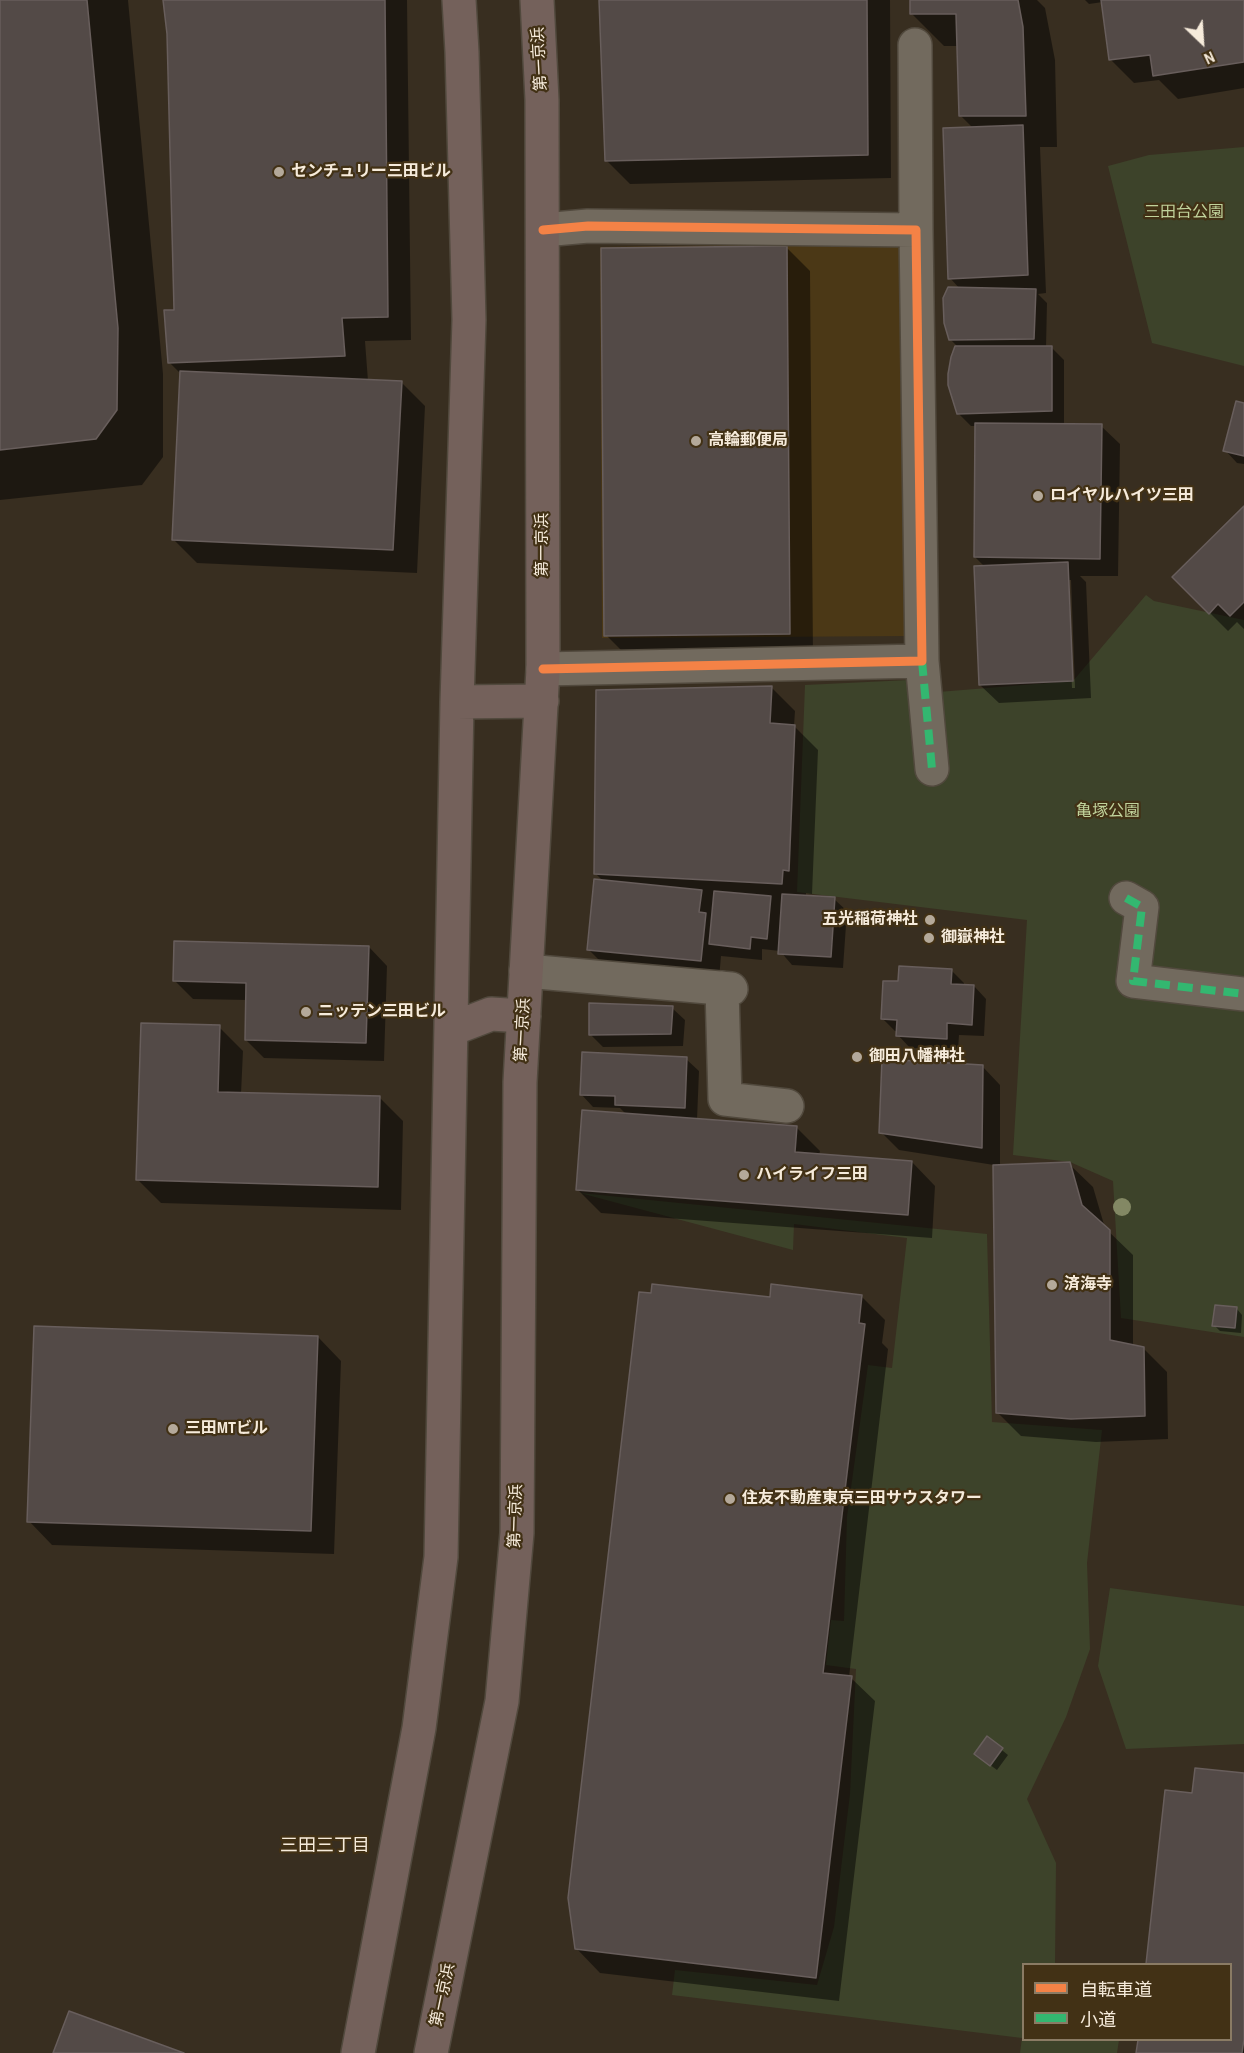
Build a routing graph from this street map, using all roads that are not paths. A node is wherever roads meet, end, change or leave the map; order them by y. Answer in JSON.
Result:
{"nodes":[{"id":1,"x":459,"y":0,"type":"edge"},
{"id":2,"x":537,"y":0,"type":"edge"},
{"id":3,"x":915,"y":45,"type":"dead end"},
{"id":4,"x":543,"y":230,"type":"junction"},
{"id":5,"x":916,"y":230,"type":"junction"},
{"id":6,"x":922,"y":661,"type":"junction"},
{"id":7,"x":543,"y":669,"type":"junction"},
{"id":8,"x":542,"y":701,"type":"junction"},
{"id":9,"x":457,"y":702,"type":"junction"},
{"id":10,"x":932,"y":769,"type":"dead end"},
{"id":11,"x":1126,"y":897,"type":"dead end"},
{"id":12,"x":526,"y":971,"type":"junction"},
{"id":13,"x":1244,"y":994,"type":"edge"},
{"id":14,"x":524,"y":1016,"type":"junction"},
{"id":15,"x":452,"y":1029,"type":"junction"},
{"id":16,"x":787,"y":1106,"type":"dead end"},
{"id":17,"x":358,"y":2053,"type":"edge"},
{"id":18,"x":431,"y":2053,"type":"edge"}],
"edges":[{"from":1,"to":9,"type":"highway"},
{"from":2,"to":4,"type":"highway","name":"第一京浜"},
{"from":3,"to":5,"type":"street"},
{"from":4,"to":5,"type":"street"},
{"from":4,"to":7,"type":"highway","name":"第一京浜"},
{"from":5,"to":6,"type":"street"},
{"from":6,"to":7,"type":"street"},
{"from":6,"to":10,"type":"street"},
{"from":7,"to":8,"type":"highway","name":"第一京浜"},
{"from":8,"to":9,"type":"highway"},
{"from":8,"to":12,"type":"highway","name":"第一京浜"},
{"from":9,"to":15,"type":"highway"},
{"from":11,"to":13,"type":"street"},
{"from":12,"to":14,"type":"highway","name":"第一京浜"},
{"from":12,"to":16,"type":"street"},
{"from":14,"to":15,"type":"highway"},
{"from":14,"to":18,"type":"highway","name":"第一京浜"},
{"from":15,"to":17,"type":"highway"}]}
